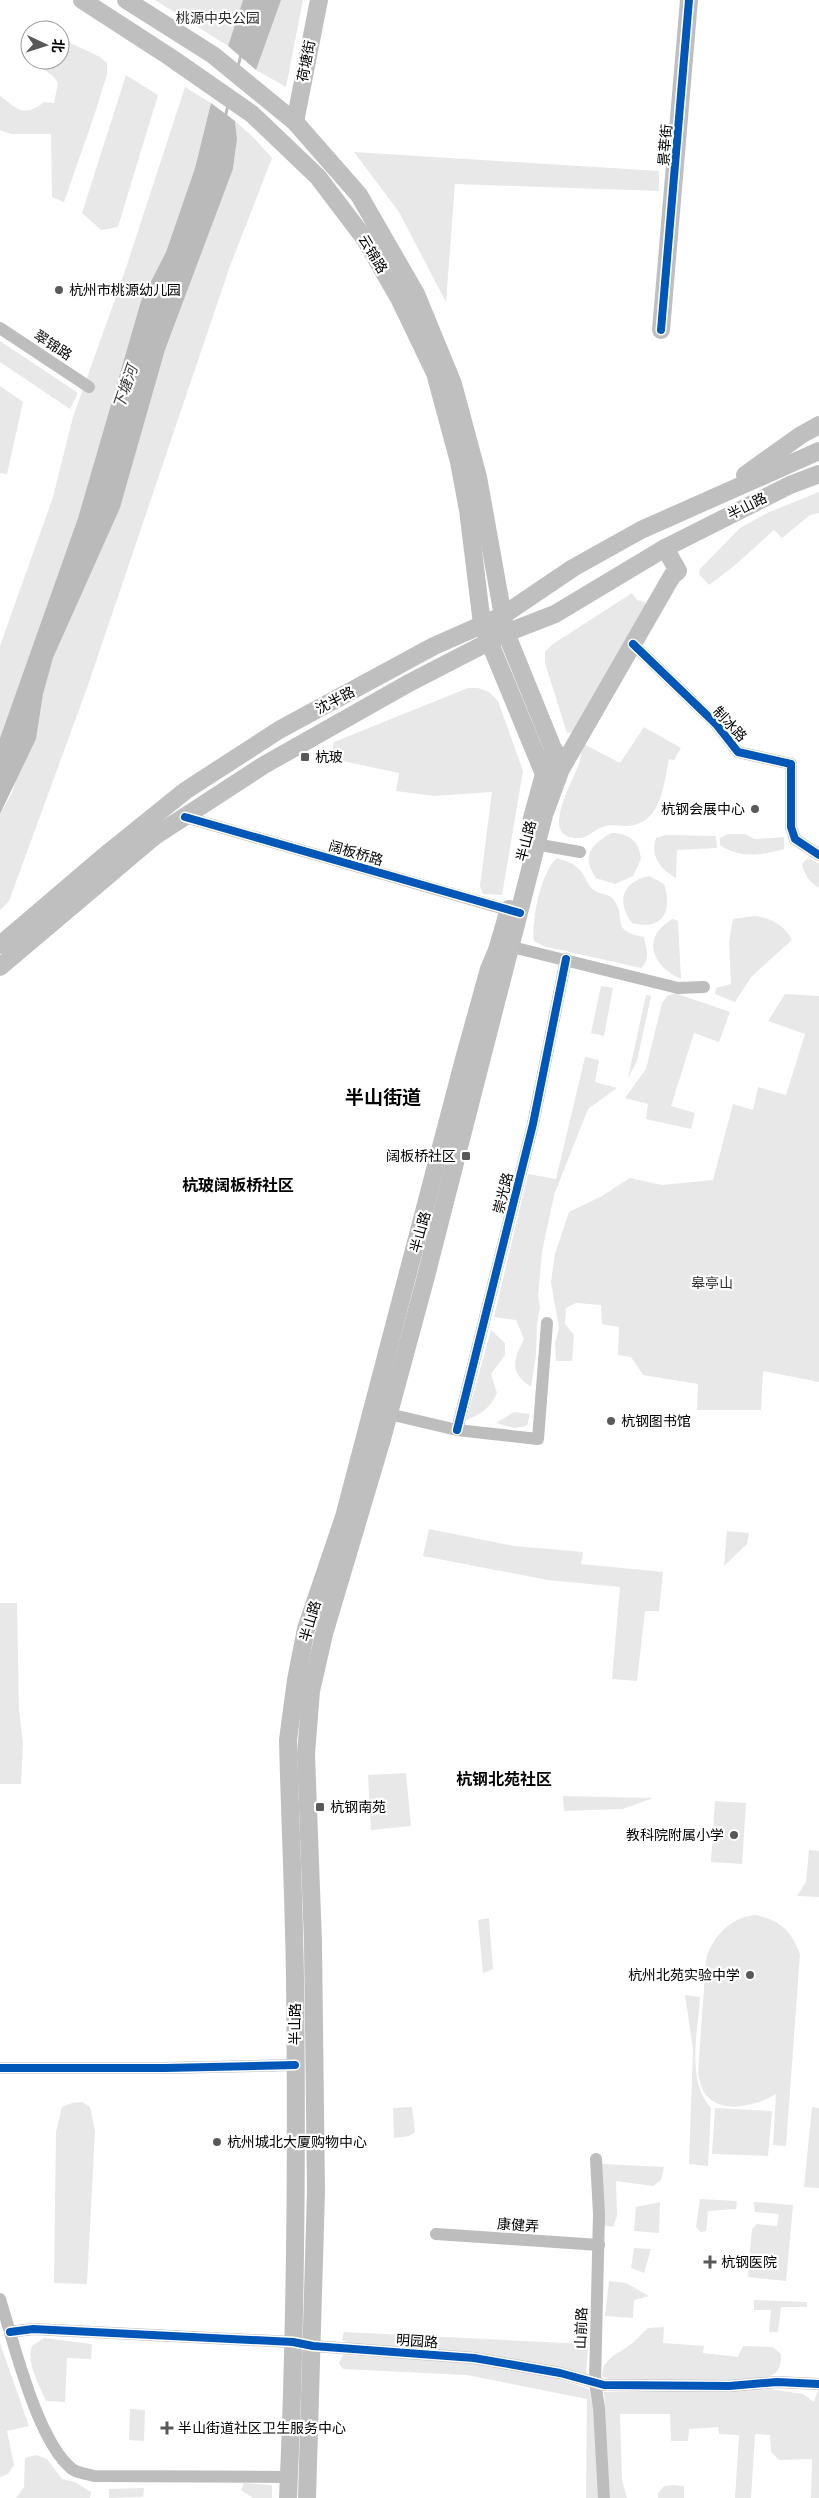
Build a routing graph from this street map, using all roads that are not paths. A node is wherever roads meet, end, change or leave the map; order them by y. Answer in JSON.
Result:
{"nodes":[{"id":1,"x":82,"y":0,"type":"edge"},
{"id":2,"x":126,"y":0,"type":"edge"},
{"id":3,"x":319,"y":0,"type":"edge"},
{"id":4,"x":689,"y":0,"type":"edge"},
{"id":5,"x":295,"y":122,"type":"junction"},
{"id":6,"x":0,"y":328,"type":"edge"},
{"id":7,"x":661,"y":330,"type":"dead end"},
{"id":8,"x":89,"y":387,"type":"dead end"},
{"id":9,"x":819,"y":425,"type":"edge"},
{"id":10,"x":819,"y":451,"type":"edge"},
{"id":11,"x":819,"y":474,"type":"edge"},
{"id":12,"x":700,"y":504,"type":"junction"},
{"id":13,"x":665,"y":548,"type":"junction"},
{"id":14,"x":482,"y":624,"type":"junction"},
{"id":15,"x":504,"y":624,"type":"junction"},
{"id":16,"x":489,"y":642,"type":"junction"},
{"id":17,"x":633,"y":644,"type":"junction"},
{"id":18,"x":554,"y":774,"type":"junction"},
{"id":19,"x":185,"y":817,"type":"junction"},
{"id":20,"x":535,"y":844,"type":"junction"},
{"id":21,"x":580,"y":852,"type":"dead end"},
{"id":22,"x":819,"y":855,"type":"edge"},
{"id":23,"x":514,"y":912,"type":"junction"},
{"id":24,"x":0,"y":945,"type":"edge"},
{"id":25,"x":512,"y":947,"type":"junction"},
{"id":26,"x":566,"y":959,"type":"junction"},
{"id":27,"x":0,"y":967,"type":"edge"},
{"id":28,"x":704,"y":987,"type":"dead end"},
{"id":29,"x":548,"y":1323,"type":"dead end"},
{"id":30,"x":389,"y":1414,"type":"junction"},
{"id":31,"x":457,"y":1430,"type":"junction"},
{"id":32,"x":295,"y":2064,"type":"junction"},
{"id":33,"x":0,"y":2068,"type":"edge"},
{"id":34,"x":596,"y":2159,"type":"dead end"},
{"id":35,"x":436,"y":2234,"type":"dead end"},
{"id":36,"x":599,"y":2245,"type":"junction"},
{"id":37,"x":0,"y":2299,"type":"edge"},
{"id":38,"x":10,"y":2332,"type":"junction"},
{"id":39,"x":294,"y":2342,"type":"junction"},
{"id":40,"x":313,"y":2346,"type":"junction"},
{"id":41,"x":595,"y":2382,"type":"junction"},
{"id":42,"x":819,"y":2384,"type":"edge"},
{"id":43,"x":289,"y":2477,"type":"junction"},
{"id":44,"x":288,"y":2498,"type":"edge"},
{"id":45,"x":307,"y":2498,"type":"edge"},
{"id":46,"x":604,"y":2498,"type":"edge"}],
"edges":[{"from":1,"to":14,"type":"main road","name":"云锦路"},
{"from":2,"to":5,"type":"main road","name":"云锦路"},
{"from":3,"to":5,"type":"main road","name":"荷塘街"},
{"from":4,"to":7,"type":"main road","name":"景莘街"},
{"from":5,"to":15,"type":"main road","name":"云锦路"},
{"from":6,"to":8,"type":"street","name":"翠锦路"},
{"from":9,"to":12,"type":"main road","name":"半山路"},
{"from":10,"to":12,"type":"main road","name":"半山路"},
{"from":11,"to":13,"type":"main road","name":"半山路"},
{"from":12,"to":15,"type":"main road","name":"沈半路"},
{"from":13,"to":15,"type":"main road","name":"沈半路"},
{"from":13,"to":17,"type":"main road","name":"半山路"},
{"from":14,"to":15,"type":"main road","name":"沈半路"},
{"from":14,"to":16,"type":"main road"},
{"from":14,"to":24,"type":"main road","name":"沈半路"},
{"from":15,"to":16,"type":"main road","name":"沈半路"},
{"from":15,"to":18,"type":"main road"},
{"from":16,"to":18,"type":"main road"},
{"from":16,"to":19,"type":"main road","name":"沈半路"},
{"from":17,"to":18,"type":"main road","name":"半山路"},
{"from":17,"to":22,"type":"street","name":"制冰路"},
{"from":18,"to":20,"type":"main road","name":"半山路"},
{"from":18,"to":23,"type":"main road","name":"半山路"},
{"from":19,"to":23,"type":"street","name":"阔板桥路"},
{"from":19,"to":27,"type":"main road","name":"沈半路"},
{"from":20,"to":21,"type":"street"},
{"from":20,"to":23,"type":"main road","name":"半山路"},
{"from":23,"to":25,"type":"main road","name":"半山路"},
{"from":23,"to":32,"type":"main road","name":"半山路"},
{"from":25,"to":26,"type":"street"},
{"from":25,"to":30,"type":"main road","name":"半山路"},
{"from":26,"to":28,"type":"street"},
{"from":26,"to":31,"type":"street","name":"崇光路"},
{"from":29,"to":31,"type":"street"},
{"from":30,"to":31,"type":"street"},
{"from":30,"to":40,"type":"main road","name":"半山路"},
{"from":32,"to":33,"type":"street"},
{"from":32,"to":39,"type":"main road","name":"半山路"},
{"from":34,"to":36,"type":"street","name":"山前路"},
{"from":35,"to":36,"type":"street","name":"康健弄"},
{"from":36,"to":41,"type":"street","name":"山前路"},
{"from":37,"to":38,"type":"street"},
{"from":38,"to":39,"type":"street","name":"明园路"},
{"from":38,"to":43,"type":"street"},
{"from":39,"to":40,"type":"street","name":"明园路"},
{"from":39,"to":43,"type":"main road","name":"半山路"},
{"from":40,"to":41,"type":"street","name":"明园路"},
{"from":40,"to":45,"type":"main road","name":"半山路"},
{"from":41,"to":42,"type":"street","name":"明园路"},
{"from":41,"to":46,"type":"street","name":"山前路"},
{"from":43,"to":44,"type":"main road","name":"半山路"}]}
